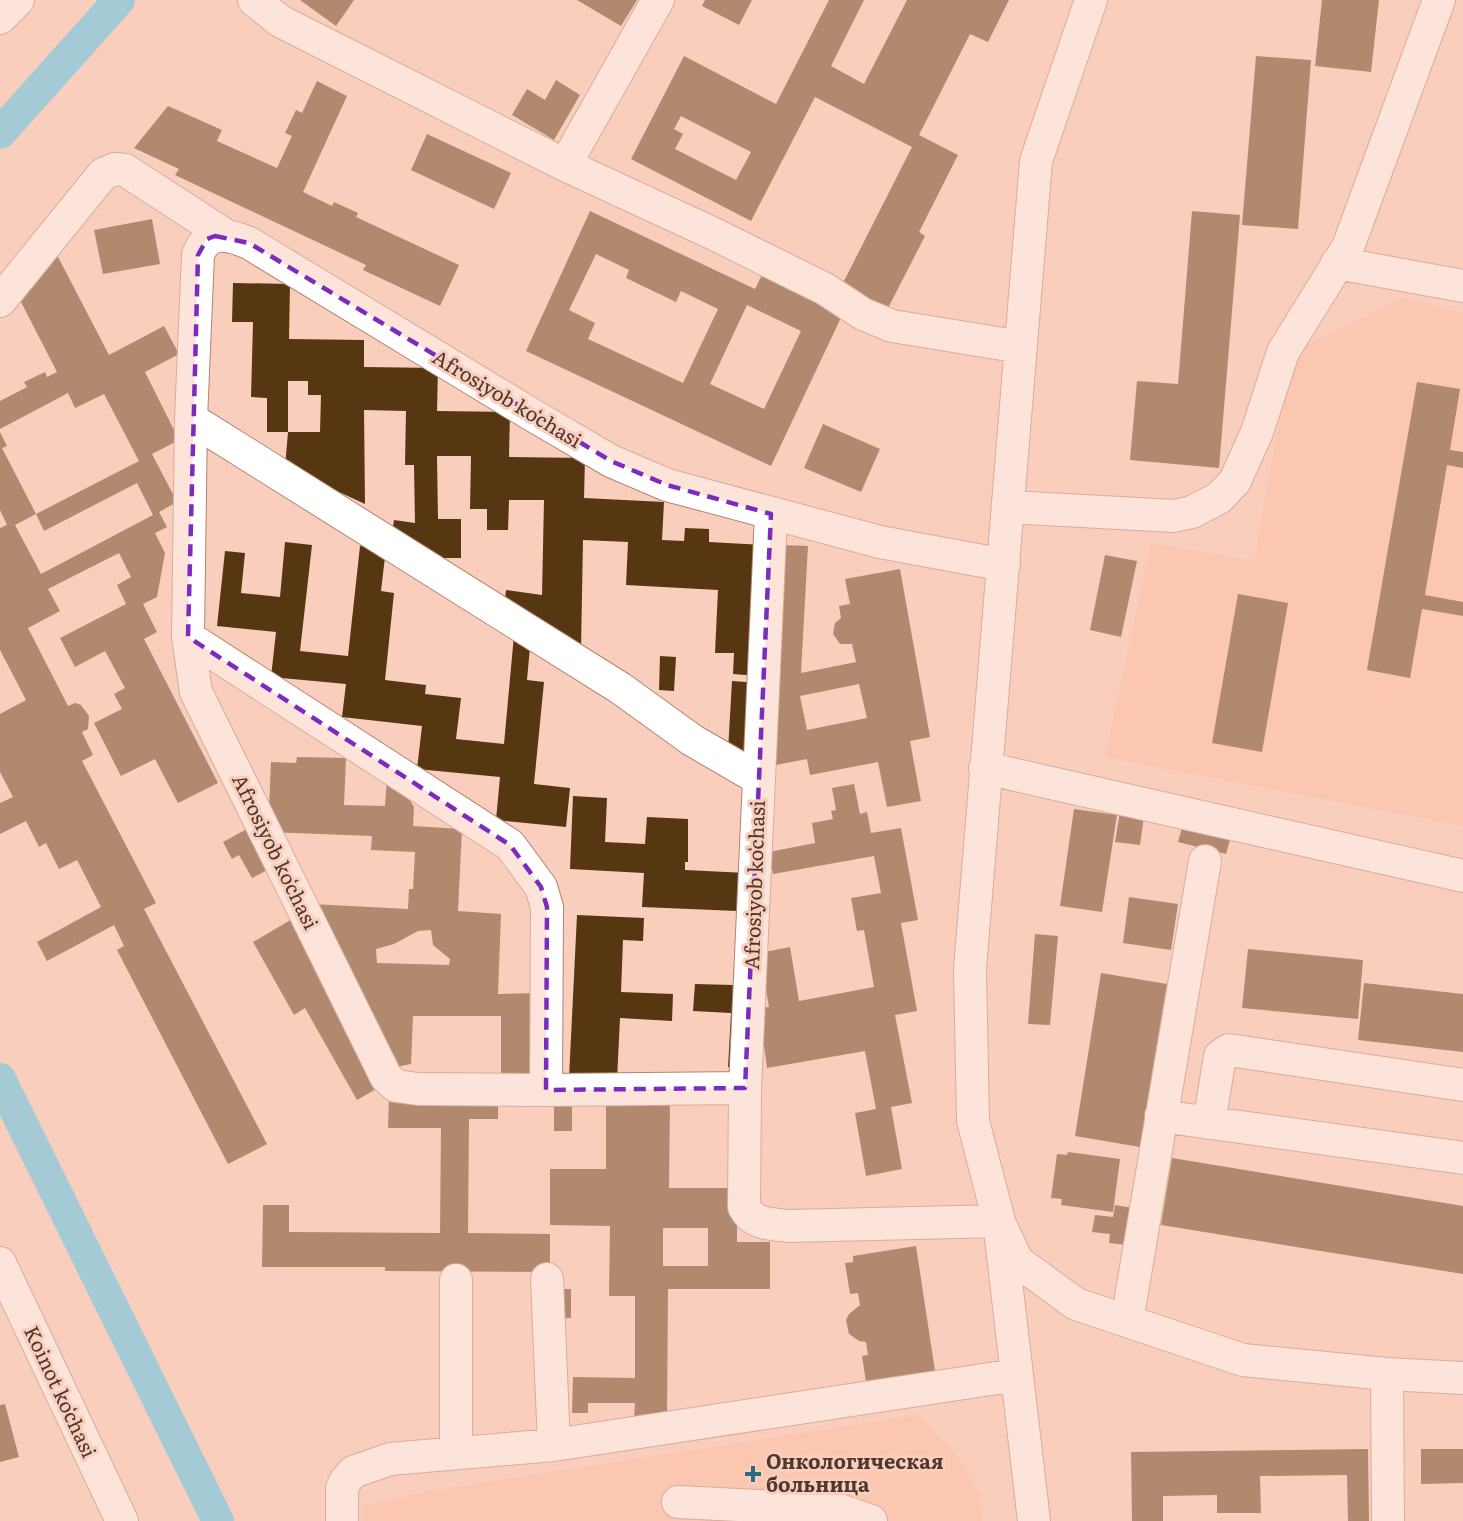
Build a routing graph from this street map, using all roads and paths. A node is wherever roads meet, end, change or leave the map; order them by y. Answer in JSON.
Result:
{"nodes":[{"id":1,"x":18,"y":0,"type":"edge"},
{"id":2,"x":254,"y":0,"type":"edge"},
{"id":3,"x":658,"y":0,"type":"edge"},
{"id":4,"x":1091,"y":0,"type":"edge"},
{"id":5,"x":1439,"y":0,"type":"edge"},
{"id":6,"x":0,"y":18,"type":"edge"},
{"id":7,"x":565,"y":165,"type":"junction"},
{"id":8,"x":225,"y":235,"type":"junction"},
{"id":9,"x":1338,"y":263,"type":"junction"},
{"id":10,"x":1463,"y":286,"type":"edge"},
{"id":11,"x":0,"y":301,"type":"edge"},
{"id":12,"x":1021,"y":347,"type":"junction"},
{"id":13,"x":191,"y":419,"type":"junction"},
{"id":14,"x":1009,"y":507,"type":"junction"},
{"id":15,"x":771,"y":514,"type":"junction"},
{"id":16,"x":1004,"y":565,"type":"junction"},
{"id":17,"x":188,"y":636,"type":"junction"},
{"id":18,"x":985,"y":768,"type":"junction"},
{"id":19,"x":759,"y":779,"type":"junction"},
{"id":20,"x":1205,"y":861,"type":"dead end"},
{"id":21,"x":1463,"y":876,"type":"edge"},
{"id":22,"x":1463,"y":1085,"type":"edge"},
{"id":23,"x":746,"y":1088,"type":"junction"},
{"id":24,"x":546,"y":1090,"type":"junction"},
{"id":25,"x":1161,"y":1116,"type":"junction"},
{"id":26,"x":1209,"y":1123,"type":"junction"},
{"id":27,"x":1463,"y":1158,"type":"edge"},
{"id":28,"x":999,"y":1221,"type":"junction"},
{"id":29,"x":0,"y":1263,"type":"edge"},
{"id":30,"x":547,"y":1279,"type":"dead end"},
{"id":31,"x":456,"y":1280,"type":"dead end"},
{"id":32,"x":1127,"y":1321,"type":"junction"},
{"id":33,"x":1387,"y":1374,"type":"junction"},
{"id":34,"x":1016,"y":1375,"type":"junction"},
{"id":35,"x":1463,"y":1378,"type":"edge"},
{"id":36,"x":554,"y":1445,"type":"junction"},
{"id":37,"x":456,"y":1453,"type":"junction"},
{"id":38,"x":678,"y":1502,"type":"dead end"},
{"id":39,"x":122,"y":1521,"type":"edge"},
{"id":40,"x":342,"y":1521,"type":"edge"},
{"id":41,"x":871,"y":1521,"type":"edge"},
{"id":42,"x":1034,"y":1521,"type":"edge"},
{"id":43,"x":1388,"y":1521,"type":"edge"}],
"edges":[{"from":1,"to":6,"type":"street"},
{"from":2,"to":7,"type":"street"},
{"from":3,"to":7,"type":"street"},
{"from":4,"to":12,"type":"street"},
{"from":5,"to":9,"type":"street"},
{"from":7,"to":12,"type":"street"},
{"from":8,"to":11,"type":"street"},
{"from":8,"to":13,"type":"street","name":"Afrosiyob koʻchasi"},
{"from":8,"to":15,"type":"street","name":"Afrosiyob koʻchasi"},
{"from":9,"to":10,"type":"street"},
{"from":9,"to":14,"type":"street"},
{"from":12,"to":14,"type":"street"},
{"from":13,"to":17,"type":"street","name":"Afrosiyob koʻchasi"},
{"from":13,"to":19,"type":"street","name":"Afrosiyob koʻchasi"},
{"from":14,"to":16,"type":"street"},
{"from":15,"to":16,"type":"street","name":"Afrosiyob koʻchasi"},
{"from":15,"to":19,"type":"street"},
{"from":16,"to":18,"type":"street"},
{"from":17,"to":24,"type":"street"},
{"from":17,"to":24,"type":"street","name":"Afrosiyob koʻchasi"},
{"from":18,"to":21,"type":"street"},
{"from":18,"to":28,"type":"street"},
{"from":19,"to":23,"type":"street","name":"Afrosiyob koʻchasi"},
{"from":20,"to":25,"type":"street"},
{"from":22,"to":26,"type":"street"},
{"from":23,"to":24,"type":"street","name":"Afrosiyob koʻchasi"},
{"from":23,"to":28,"type":"street","name":"Afrosiyob koʻchasi"},
{"from":25,"to":26,"type":"street"},
{"from":25,"to":32,"type":"street"},
{"from":26,"to":27,"type":"street"},
{"from":28,"to":32,"type":"street"},
{"from":28,"to":34,"type":"street"},
{"from":29,"to":39,"type":"street","name":"Koinot koʻchasi"},
{"from":30,"to":36,"type":"street"},
{"from":31,"to":37,"type":"street"},
{"from":32,"to":33,"type":"street"},
{"from":33,"to":35,"type":"street"},
{"from":33,"to":43,"type":"street"},
{"from":34,"to":36,"type":"street"},
{"from":34,"to":42,"type":"street"},
{"from":36,"to":37,"type":"street"},
{"from":37,"to":40,"type":"street"},
{"from":38,"to":41,"type":"street"}]}
